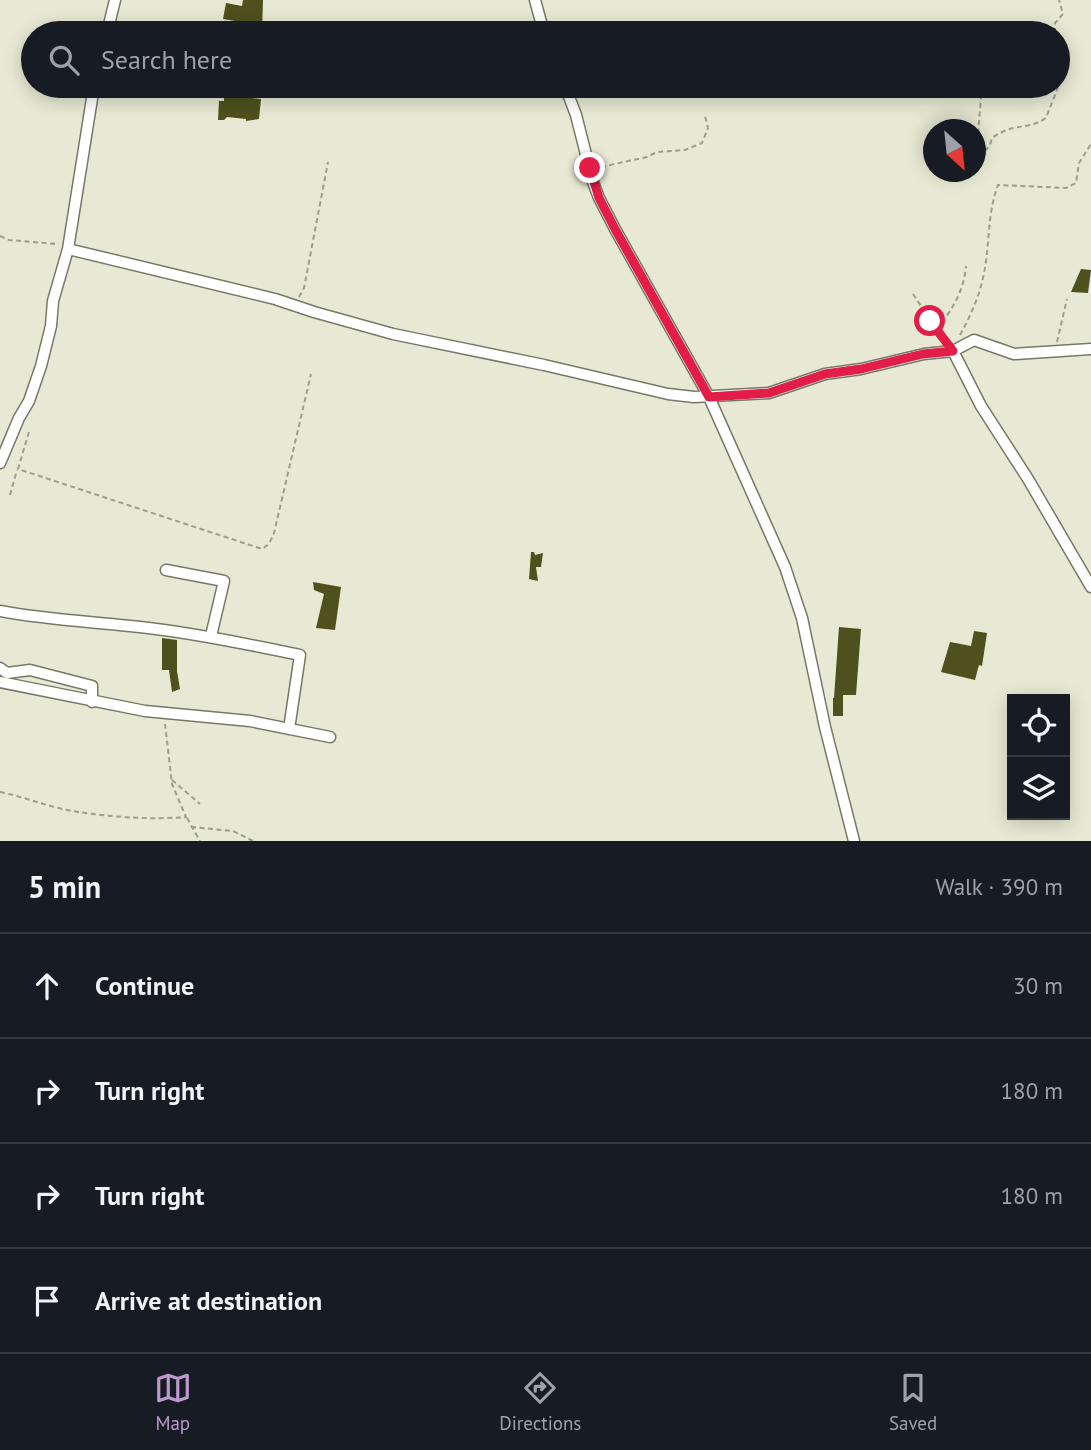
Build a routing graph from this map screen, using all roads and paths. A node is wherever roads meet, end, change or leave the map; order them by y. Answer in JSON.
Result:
{"nodes":[{"id":1,"x":115,"y":0,"type":"edge"},
{"id":2,"x":535,"y":0,"type":"edge"},
{"id":3,"x":1059,"y":0,"type":"edge"},
{"id":4,"x":110,"y":21,"type":"edge"},
{"id":5,"x":541,"y":21,"type":"edge"},
{"id":6,"x":1057,"y":21,"type":"edge"},
{"id":7,"x":92,"y":98,"type":"edge"},
{"id":8,"x":570,"y":98,"type":"edge"},
{"id":9,"x":981,"y":98,"type":"edge"},
{"id":10,"x":1053,"y":98,"type":"edge"},
{"id":11,"x":705,"y":116,"type":"dead end"},
{"id":12,"x":1091,"y":144,"type":"edge"},
{"id":13,"x":328,"y":162,"type":"dead end"},
{"id":14,"x":590,"y":168,"type":"junction"},
{"id":15,"x":0,"y":236,"type":"edge"},
{"id":16,"x":68,"y":249,"type":"junction"},
{"id":17,"x":966,"y":266,"type":"dead end"},
{"id":18,"x":913,"y":294,"type":"dead end"},
{"id":19,"x":1067,"y":299,"type":"dead end"},
{"id":20,"x":295,"y":304,"type":"junction"},
{"id":21,"x":936,"y":330,"type":"junction"},
{"id":22,"x":1091,"y":349,"type":"edge"},
{"id":23,"x":953,"y":351,"type":"junction"},
{"id":24,"x":1055,"y":353,"type":"junction"},
{"id":25,"x":311,"y":374,"type":"dead end"},
{"id":26,"x":709,"y":397,"type":"junction"},
{"id":27,"x":29,"y":432,"type":"dead end"},
{"id":28,"x":0,"y":463,"type":"edge"},
{"id":29,"x":18,"y":469,"type":"junction"},
{"id":30,"x":10,"y":495,"type":"dead end"},
{"id":31,"x":166,"y":570,"type":"dead end"},
{"id":32,"x":1091,"y":587,"type":"edge"},
{"id":33,"x":0,"y":611,"type":"edge"},
{"id":34,"x":211,"y":636,"type":"junction"},
{"id":35,"x":0,"y":668,"type":"edge"},
{"id":36,"x":0,"y":682,"type":"edge"},
{"id":37,"x":92,"y":702,"type":"junction"},
{"id":38,"x":164,"y":713,"type":"junction"},
{"id":39,"x":289,"y":729,"type":"junction"},
{"id":40,"x":330,"y":737,"type":"dead end"},
{"id":41,"x":171,"y":779,"type":"junction"},
{"id":42,"x":0,"y":792,"type":"edge"},
{"id":43,"x":200,"y":804,"type":"dead end"},
{"id":44,"x":186,"y":817,"type":"junction"},
{"id":45,"x":191,"y":827,"type":"junction"},
{"id":46,"x":200,"y":841,"type":"edge"},
{"id":47,"x":253,"y":841,"type":"edge"},
{"id":48,"x":854,"y":841,"type":"edge"}],
"edges":[{"from":1,"to":4,"type":"street"},
{"from":2,"to":5,"type":"street"},
{"from":3,"to":6,"type":"path"},
{"from":7,"to":16,"type":"street"},
{"from":8,"to":14,"type":"street"},
{"from":9,"to":10,"type":"path"},
{"from":11,"to":14,"type":"path"},
{"from":12,"to":23,"type":"path"},
{"from":13,"to":20,"type":"path"},
{"from":14,"to":26,"type":"street"},
{"from":15,"to":16,"type":"path"},
{"from":16,"to":20,"type":"street"},
{"from":16,"to":28,"type":"street"},
{"from":17,"to":21,"type":"path"},
{"from":18,"to":21,"type":"path"},
{"from":19,"to":24,"type":"path"},
{"from":20,"to":26,"type":"street"},
{"from":21,"to":23,"type":"path"},
{"from":22,"to":24,"type":"street"},
{"from":23,"to":24,"type":"street"},
{"from":23,"to":26,"type":"street"},
{"from":23,"to":32,"type":"street"},
{"from":25,"to":29,"type":"path"},
{"from":26,"to":48,"type":"street"},
{"from":27,"to":29,"type":"path"},
{"from":29,"to":30,"type":"path"},
{"from":31,"to":34,"type":"street"},
{"from":33,"to":34,"type":"street"},
{"from":34,"to":39,"type":"street"},
{"from":35,"to":37,"type":"street"},
{"from":36,"to":37,"type":"street"},
{"from":37,"to":38,"type":"street"},
{"from":38,"to":39,"type":"street"},
{"from":38,"to":41,"type":"path"},
{"from":39,"to":40,"type":"street"},
{"from":41,"to":43,"type":"path"},
{"from":41,"to":44,"type":"path"},
{"from":42,"to":44,"type":"path"},
{"from":44,"to":45,"type":"path"},
{"from":45,"to":46,"type":"path"},
{"from":45,"to":47,"type":"path"}]}
